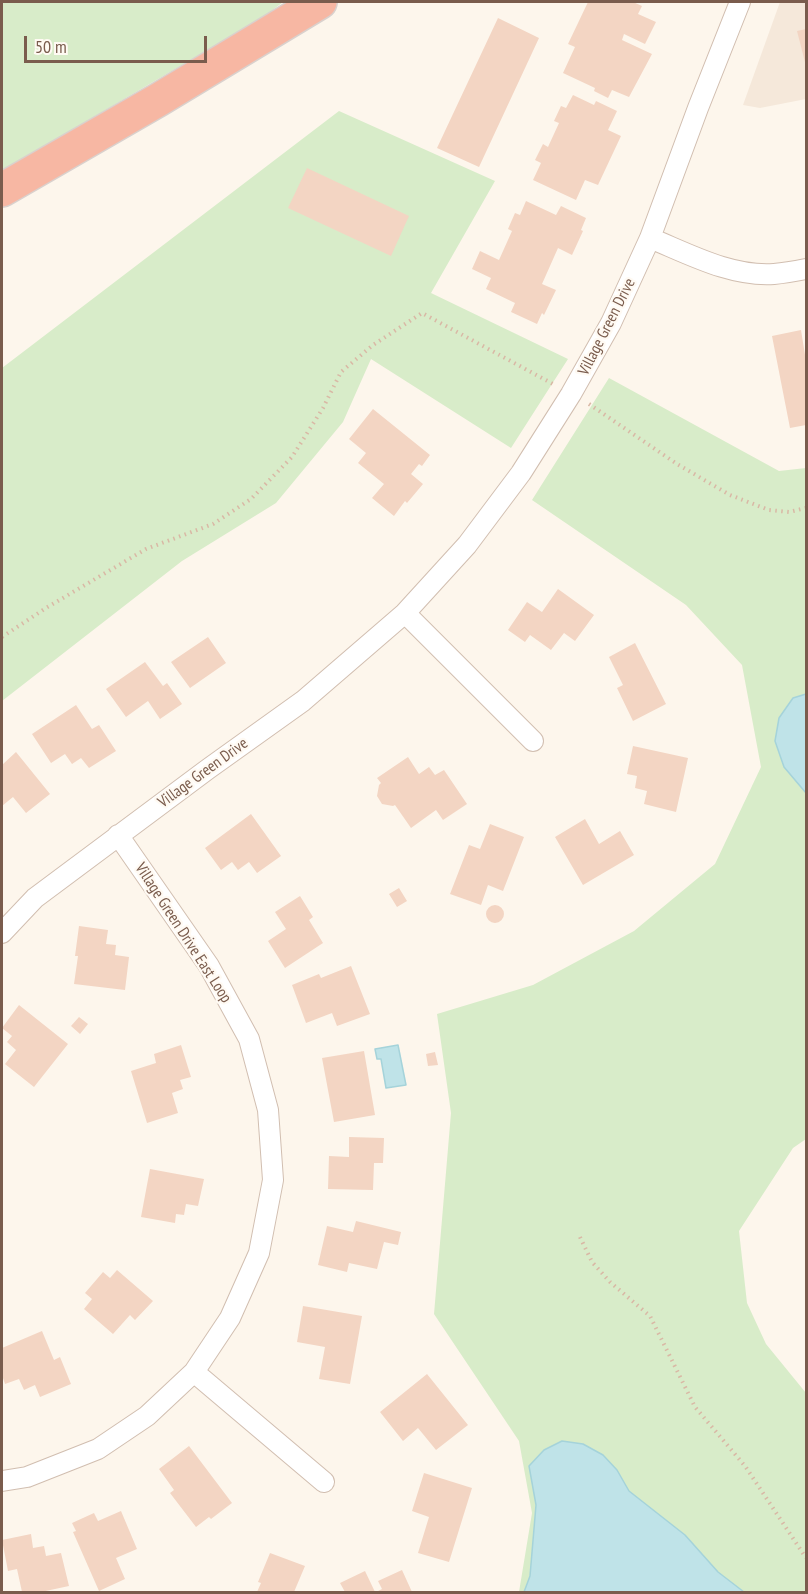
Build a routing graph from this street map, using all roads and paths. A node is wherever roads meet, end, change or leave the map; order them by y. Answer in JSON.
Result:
{"nodes":[{"id":1,"x":320,"y":2,"type":"edge"},
{"id":2,"x":740,"y":2,"type":"edge"},
{"id":3,"x":2,"y":190,"type":"edge"},
{"id":4,"x":650,"y":238,"type":"junction"},
{"id":5,"x":807,"y":269,"type":"edge"},
{"id":6,"x":571,"y":394,"type":"junction"},
{"id":7,"x":807,"y":508,"type":"edge"},
{"id":8,"x":405,"y":613,"type":"junction"},
{"id":9,"x":2,"y":638,"type":"edge"},
{"id":10,"x":533,"y":741,"type":"dead end"},
{"id":11,"x":118,"y":835,"type":"junction"},
{"id":12,"x":2,"y":933,"type":"edge"},
{"id":13,"x":580,"y":1237,"type":"dead end"},
{"id":14,"x":194,"y":1372,"type":"junction"},
{"id":15,"x":2,"y":1481,"type":"edge"},
{"id":16,"x":324,"y":1482,"type":"dead end"},
{"id":17,"x":807,"y":1558,"type":"edge"}],
"edges":[{"from":1,"to":3,"type":"highway"},
{"from":2,"to":4,"type":"street","name":"Village Green Drive"},
{"from":4,"to":5,"type":"street"},
{"from":4,"to":6,"type":"street","name":"Village Green Drive"},
{"from":6,"to":7,"type":"path"},
{"from":6,"to":8,"type":"street","name":"Village Green Drive"},
{"from":6,"to":9,"type":"path"},
{"from":8,"to":10,"type":"street"},
{"from":8,"to":11,"type":"street","name":"Village Green Drive"},
{"from":11,"to":12,"type":"street","name":"Village Green Drive"},
{"from":11,"to":14,"type":"street","name":"Village Green Drive East Loop"},
{"from":13,"to":17,"type":"path"},
{"from":14,"to":15,"type":"street","name":"Village Green Drive East Loop"},
{"from":14,"to":16,"type":"street"}]}
